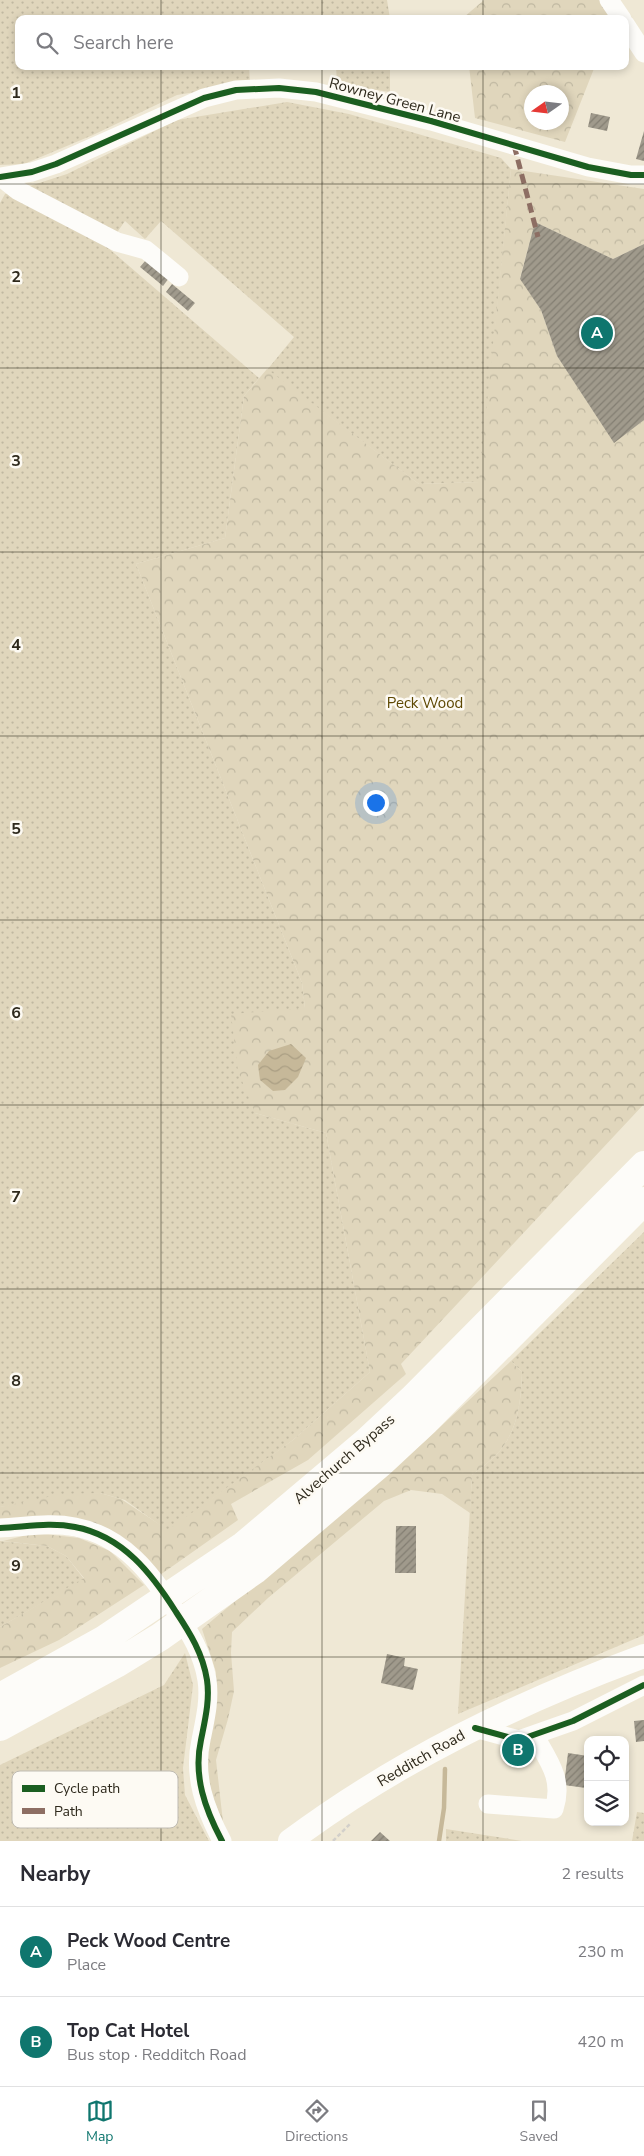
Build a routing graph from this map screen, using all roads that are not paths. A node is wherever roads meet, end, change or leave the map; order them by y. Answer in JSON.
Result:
{"nodes":[{"id":1,"x":609,"y":0,"type":"edge"},
{"id":2,"x":619,"y":15,"type":"edge"},
{"id":3,"x":629,"y":30,"type":"edge"},
{"id":4,"x":644,"y":53,"type":"edge"},
{"id":5,"x":644,"y":175,"type":"edge"},
{"id":6,"x":1,"y":177,"type":"edge"},
{"id":7,"x":179,"y":277,"type":"dead end"},
{"id":8,"x":644,"y":1165,"type":"edge"},
{"id":9,"x":644,"y":1201,"type":"edge"},
{"id":10,"x":0,"y":1528,"type":"edge"},
{"id":11,"x":644,"y":1656,"type":"edge"},
{"id":12,"x":644,"y":1685,"type":"edge"},
{"id":13,"x":0,"y":1697,"type":"edge"},
{"id":14,"x":0,"y":1727,"type":"edge"},
{"id":15,"x":475,"y":1728,"type":"junction"},
{"id":16,"x":534,"y":1735,"type":"junction"},
{"id":17,"x":488,"y":1804,"type":"dead end"},
{"id":18,"x":222,"y":1841,"type":"edge"},
{"id":19,"x":290,"y":1841,"type":"edge"}],
"edges":[{"from":1,"to":2,"type":"street"},
{"from":3,"to":4,"type":"street"},
{"from":5,"to":6,"type":"street","name":"Rowney Green Lane"},
{"from":6,"to":7,"type":"street"},
{"from":8,"to":13,"type":"highway","name":"Alvechurch Bypass"},
{"from":9,"to":14,"type":"highway","name":"Alvechurch Bypass"},
{"from":10,"to":18,"type":"street"},
{"from":11,"to":15,"type":"main road","name":"Redditch Road"},
{"from":12,"to":16,"type":"street"},
{"from":15,"to":16,"type":"street"},
{"from":15,"to":19,"type":"main road","name":"Redditch Road"},
{"from":16,"to":17,"type":"street"}]}
